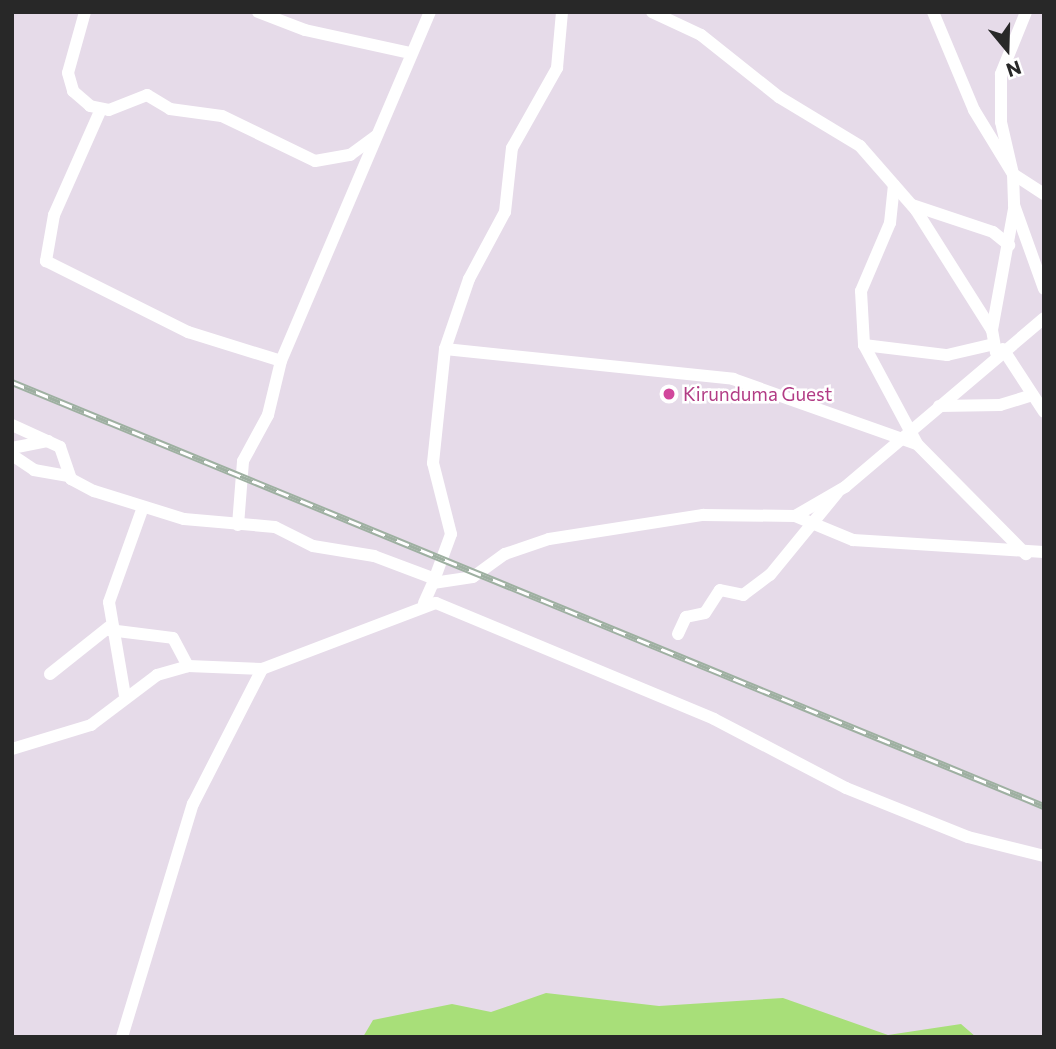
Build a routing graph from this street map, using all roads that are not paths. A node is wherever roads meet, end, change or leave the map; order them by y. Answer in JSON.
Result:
{"nodes":[{"id":1,"x":85,"y":12,"type":"edge"},
{"id":2,"x":258,"y":12,"type":"edge"},
{"id":3,"x":430,"y":12,"type":"edge"},
{"id":4,"x":562,"y":12,"type":"edge"},
{"id":5,"x":652,"y":12,"type":"edge"},
{"id":6,"x":933,"y":12,"type":"edge"},
{"id":7,"x":1026,"y":12,"type":"edge"},
{"id":8,"x":410,"y":53,"type":"junction"},
{"id":9,"x":101,"y":109,"type":"junction"},
{"id":10,"x":377,"y":136,"type":"junction"},
{"id":11,"x":1013,"y":174,"type":"junction"},
{"id":12,"x":894,"y":185,"type":"junction"},
{"id":13,"x":1044,"y":194,"type":"edge"},
{"id":14,"x":912,"y":205,"type":"junction"},
{"id":15,"x":1014,"y":205,"type":"junction"},
{"id":16,"x":1009,"y":245,"type":"junction"},
{"id":17,"x":1044,"y":289,"type":"edge"},
{"id":18,"x":1044,"y":318,"type":"edge"},
{"id":19,"x":992,"y":330,"type":"junction"},
{"id":20,"x":864,"y":345,"type":"junction"},
{"id":21,"x":445,"y":349,"type":"junction"},
{"id":22,"x":998,"y":349,"type":"junction"},
{"id":23,"x":281,"y":361,"type":"junction"},
{"id":24,"x":1037,"y":394,"type":"edge"},
{"id":25,"x":939,"y":406,"type":"junction"},
{"id":26,"x":1044,"y":412,"type":"edge"},
{"id":27,"x":12,"y":425,"type":"edge"},
{"id":28,"x":909,"y":430,"type":"junction"},
{"id":29,"x":899,"y":440,"type":"junction"},
{"id":30,"x":48,"y":441,"type":"junction"},
{"id":31,"x":917,"y":444,"type":"junction"},
{"id":32,"x":12,"y":448,"type":"edge"},
{"id":33,"x":12,"y":454,"type":"edge"},
{"id":34,"x":68,"y":475,"type":"junction"},
{"id":35,"x":837,"y":491,"type":"junction"},
{"id":36,"x":143,"y":507,"type":"junction"},
{"id":37,"x":795,"y":516,"type":"junction"},
{"id":38,"x":238,"y":525,"type":"junction"},
{"id":39,"x":807,"y":525,"type":"junction"},
{"id":40,"x":1044,"y":552,"type":"edge"},
{"id":41,"x":1026,"y":554,"type":"junction"},
{"id":42,"x":434,"y":581,"type":"junction"},
{"id":43,"x":424,"y":603,"type":"junction"},
{"id":44,"x":109,"y":629,"type":"junction"},
{"id":45,"x":678,"y":634,"type":"dead end"},
{"id":46,"x":188,"y":666,"type":"junction"},
{"id":47,"x":261,"y":669,"type":"junction"},
{"id":48,"x":50,"y":674,"type":"dead end"},
{"id":49,"x":125,"y":696,"type":"junction"},
{"id":50,"x":12,"y":750,"type":"edge"},
{"id":51,"x":1044,"y":856,"type":"edge"},
{"id":52,"x":122,"y":1037,"type":"edge"}],
"edges":[{"from":1,"to":9,"type":"street"},
{"from":2,"to":8,"type":"street"},
{"from":3,"to":8,"type":"street"},
{"from":4,"to":21,"type":"street"},
{"from":5,"to":12,"type":"street"},
{"from":6,"to":11,"type":"street"},
{"from":7,"to":11,"type":"street"},
{"from":8,"to":10,"type":"street"},
{"from":9,"to":10,"type":"street"},
{"from":9,"to":23,"type":"street"},
{"from":10,"to":23,"type":"street"},
{"from":11,"to":13,"type":"street"},
{"from":11,"to":15,"type":"street"},
{"from":12,"to":14,"type":"street"},
{"from":12,"to":20,"type":"street"},
{"from":14,"to":16,"type":"street"},
{"from":14,"to":19,"type":"street"},
{"from":15,"to":16,"type":"street"},
{"from":15,"to":17,"type":"street"},
{"from":16,"to":19,"type":"street"},
{"from":18,"to":22,"type":"street"},
{"from":19,"to":22,"type":"street"},
{"from":20,"to":22,"type":"street"},
{"from":20,"to":28,"type":"street"},
{"from":21,"to":29,"type":"street"},
{"from":21,"to":42,"type":"street"},
{"from":22,"to":24,"type":"street"},
{"from":22,"to":25,"type":"street"},
{"from":23,"to":38,"type":"street"},
{"from":24,"to":25,"type":"street"},
{"from":24,"to":26,"type":"street"},
{"from":25,"to":28,"type":"street"},
{"from":27,"to":30,"type":"street"},
{"from":28,"to":29,"type":"street"},
{"from":28,"to":31,"type":"street"},
{"from":29,"to":31,"type":"street"},
{"from":29,"to":35,"type":"street"},
{"from":30,"to":32,"type":"street"},
{"from":30,"to":34,"type":"street"},
{"from":31,"to":41,"type":"street"},
{"from":33,"to":34,"type":"street"},
{"from":34,"to":36,"type":"street"},
{"from":35,"to":37,"type":"street"},
{"from":35,"to":39,"type":"street"},
{"from":36,"to":38,"type":"street"},
{"from":36,"to":44,"type":"street"},
{"from":37,"to":39,"type":"street"},
{"from":37,"to":42,"type":"street"},
{"from":38,"to":42,"type":"street"},
{"from":39,"to":41,"type":"street"},
{"from":39,"to":45,"type":"street"},
{"from":40,"to":41,"type":"street"},
{"from":42,"to":43,"type":"street"},
{"from":43,"to":47,"type":"street"},
{"from":43,"to":51,"type":"street"},
{"from":44,"to":46,"type":"street"},
{"from":44,"to":48,"type":"street"},
{"from":44,"to":49,"type":"street"},
{"from":46,"to":47,"type":"street"},
{"from":46,"to":49,"type":"street"},
{"from":47,"to":52,"type":"street"},
{"from":49,"to":50,"type":"street"}]}
